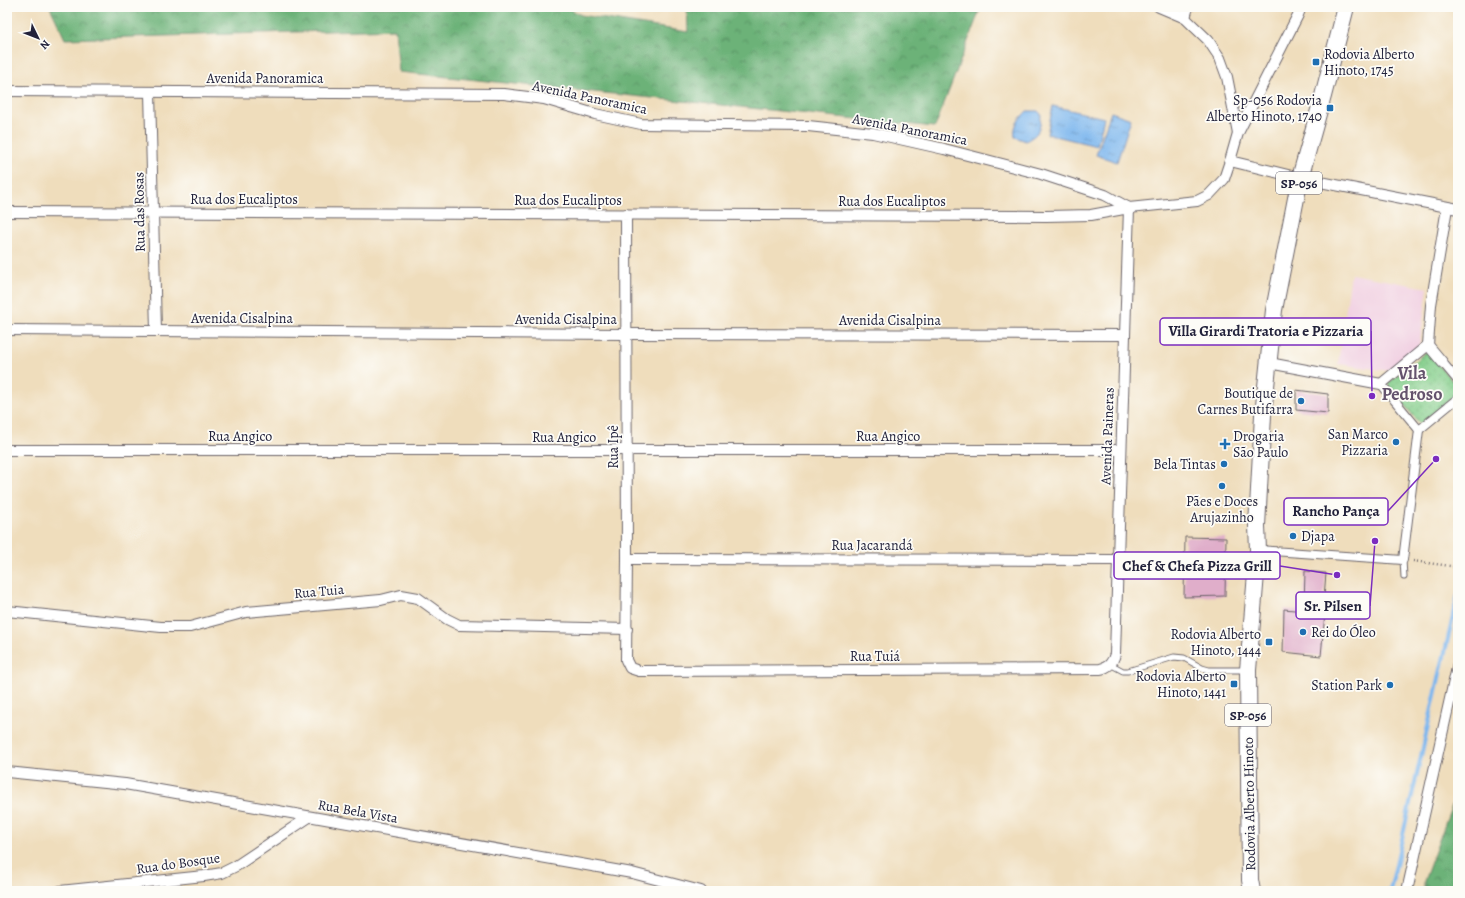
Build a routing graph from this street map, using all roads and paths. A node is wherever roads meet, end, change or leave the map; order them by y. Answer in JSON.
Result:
{"nodes":[{"id":1,"x":1159,"y":7,"type":"edge"},
{"id":2,"x":1188,"y":7,"type":"edge"},
{"id":3,"x":1301,"y":7,"type":"edge"},
{"id":4,"x":1346,"y":7,"type":"edge"},
{"id":5,"x":1185,"y":18,"type":"junction"},
{"id":6,"x":7,"y":91,"type":"edge"},
{"id":7,"x":150,"y":92,"type":"junction"},
{"id":8,"x":1238,"y":133,"type":"junction"},
{"id":9,"x":1230,"y":161,"type":"junction"},
{"id":10,"x":1300,"y":178,"type":"junction"},
{"id":11,"x":1129,"y":208,"type":"junction"},
{"id":12,"x":1447,"y":208,"type":"junction"},
{"id":13,"x":1458,"y":209,"type":"edge"},
{"id":14,"x":7,"y":212,"type":"edge"},
{"id":15,"x":154,"y":212,"type":"junction"},
{"id":16,"x":626,"y":214,"type":"junction"},
{"id":17,"x":7,"y":330,"type":"edge"},
{"id":18,"x":156,"y":331,"type":"junction"},
{"id":19,"x":626,"y":334,"type":"junction"},
{"id":20,"x":1124,"y":334,"type":"junction"},
{"id":21,"x":1428,"y":345,"type":"junction"},
{"id":22,"x":1269,"y":363,"type":"junction"},
{"id":23,"x":1443,"y":363,"type":"joint"},
{"id":24,"x":1458,"y":381,"type":"edge"},
{"id":25,"x":1380,"y":384,"type":"junction"},
{"id":26,"x":1458,"y":398,"type":"edge"},
{"id":27,"x":1419,"y":430,"type":"junction"},
{"id":28,"x":7,"y":450,"type":"edge"},
{"id":29,"x":1121,"y":450,"type":"junction"},
{"id":30,"x":627,"y":451,"type":"junction"},
{"id":31,"x":1258,"y":550,"type":"junction"},
{"id":32,"x":628,"y":559,"type":"junction"},
{"id":33,"x":1117,"y":560,"type":"junction"},
{"id":34,"x":1403,"y":560,"type":"junction"},
{"id":35,"x":1458,"y":567,"type":"edge"},
{"id":36,"x":1404,"y":578,"type":"dead end"},
{"id":37,"x":7,"y":611,"type":"edge"},
{"id":38,"x":627,"y":629,"type":"junction"},
{"id":39,"x":1458,"y":663,"type":"edge"},
{"id":40,"x":1110,"y":664,"type":"junction"},
{"id":41,"x":1248,"y":670,"type":"junction"},
{"id":42,"x":639,"y":672,"type":"joint"},
{"id":43,"x":7,"y":772,"type":"edge"},
{"id":44,"x":309,"y":817,"type":"junction"},
{"id":45,"x":1253,"y":887,"type":"edge"},
{"id":46,"x":60,"y":891,"type":"edge"},
{"id":47,"x":701,"y":891,"type":"edge"},
{"id":48,"x":1407,"y":891,"type":"edge"}],
"edges":[{"from":1,"to":5,"type":"street"},
{"from":2,"to":5,"type":"street"},
{"from":3,"to":8,"type":"street"},
{"from":4,"to":10,"type":"main road","name":"Rodovia Alberto Hinoto","number":"SP-056"},
{"from":5,"to":8,"type":"street"},
{"from":6,"to":7,"type":"street","name":"Avenida Panoramica"},
{"from":7,"to":11,"type":"street","name":"Avenida Panoramica"},
{"from":7,"to":15,"type":"street","name":"Rua das Rosas"},
{"from":8,"to":9,"type":"street"},
{"from":9,"to":10,"type":"street"},
{"from":9,"to":11,"type":"street"},
{"from":10,"to":12,"type":"street"},
{"from":10,"to":22,"type":"main road","name":"Rodovia Alberto Hinoto","number":"SP-056"},
{"from":11,"to":16,"type":"street","name":"Rua dos Eucaliptos"},
{"from":11,"to":20,"type":"street","name":"Avenida Paineras"},
{"from":12,"to":13,"type":"street"},
{"from":12,"to":21,"type":"street"},
{"from":14,"to":15,"type":"street","name":"Rua dos Eucaliptos"},
{"from":15,"to":16,"type":"street","name":"Rua dos Eucaliptos"},
{"from":15,"to":18,"type":"street","name":"Rua das Rosas"},
{"from":16,"to":19,"type":"street","name":"Rua Ipê"},
{"from":17,"to":18,"type":"street","name":"Avenida Cisalpina"},
{"from":18,"to":19,"type":"street","name":"Avenida Cisalpina"},
{"from":19,"to":20,"type":"street","name":"Avenida Cisalpina"},
{"from":19,"to":30,"type":"street","name":"Rua Ipê"},
{"from":20,"to":29,"type":"street","name":"Avenida Paineras"},
{"from":21,"to":23,"type":"street"},
{"from":21,"to":25,"type":"street"},
{"from":22,"to":25,"type":"street"},
{"from":22,"to":31,"type":"main road","name":"Rodovia Alberto Hinoto","number":"SP-056"},
{"from":23,"to":24,"type":"street"},
{"from":25,"to":27,"type":"street"},
{"from":26,"to":27,"type":"street"},
{"from":27,"to":34,"type":"street"},
{"from":28,"to":30,"type":"street","name":"Rua Angico"},
{"from":29,"to":30,"type":"street","name":"Rua Angico"},
{"from":29,"to":33,"type":"street","name":"Avenida Paineras"},
{"from":30,"to":32,"type":"street","name":"Rua Ipê"},
{"from":31,"to":34,"type":"street"},
{"from":31,"to":41,"type":"main road","name":"Rodovia Alberto Hinoto","number":"SP-056"},
{"from":32,"to":33,"type":"street","name":"Rua Jacarandá"},
{"from":32,"to":38,"type":"street","name":"Rua Ipê"},
{"from":33,"to":40,"type":"street","name":"Avenida Paineras"},
{"from":34,"to":35,"type":"path"},
{"from":34,"to":36,"type":"lane"},
{"from":37,"to":38,"type":"street","name":"Rua Tuia"},
{"from":38,"to":42,"type":"street","name":"Rua Ipê"},
{"from":39,"to":48,"type":"street"},
{"from":40,"to":41,"type":"lane"},
{"from":40,"to":42,"type":"street","name":"Rua Tuiá"},
{"from":41,"to":45,"type":"main road","name":"Rodovia Alberto Hinoto","number":"SP-056"},
{"from":43,"to":44,"type":"street","name":"Rua Bela Vista"},
{"from":44,"to":46,"type":"street","name":"Rua do Bosque"},
{"from":44,"to":47,"type":"street","name":"Rua Bela Vista"}]}
